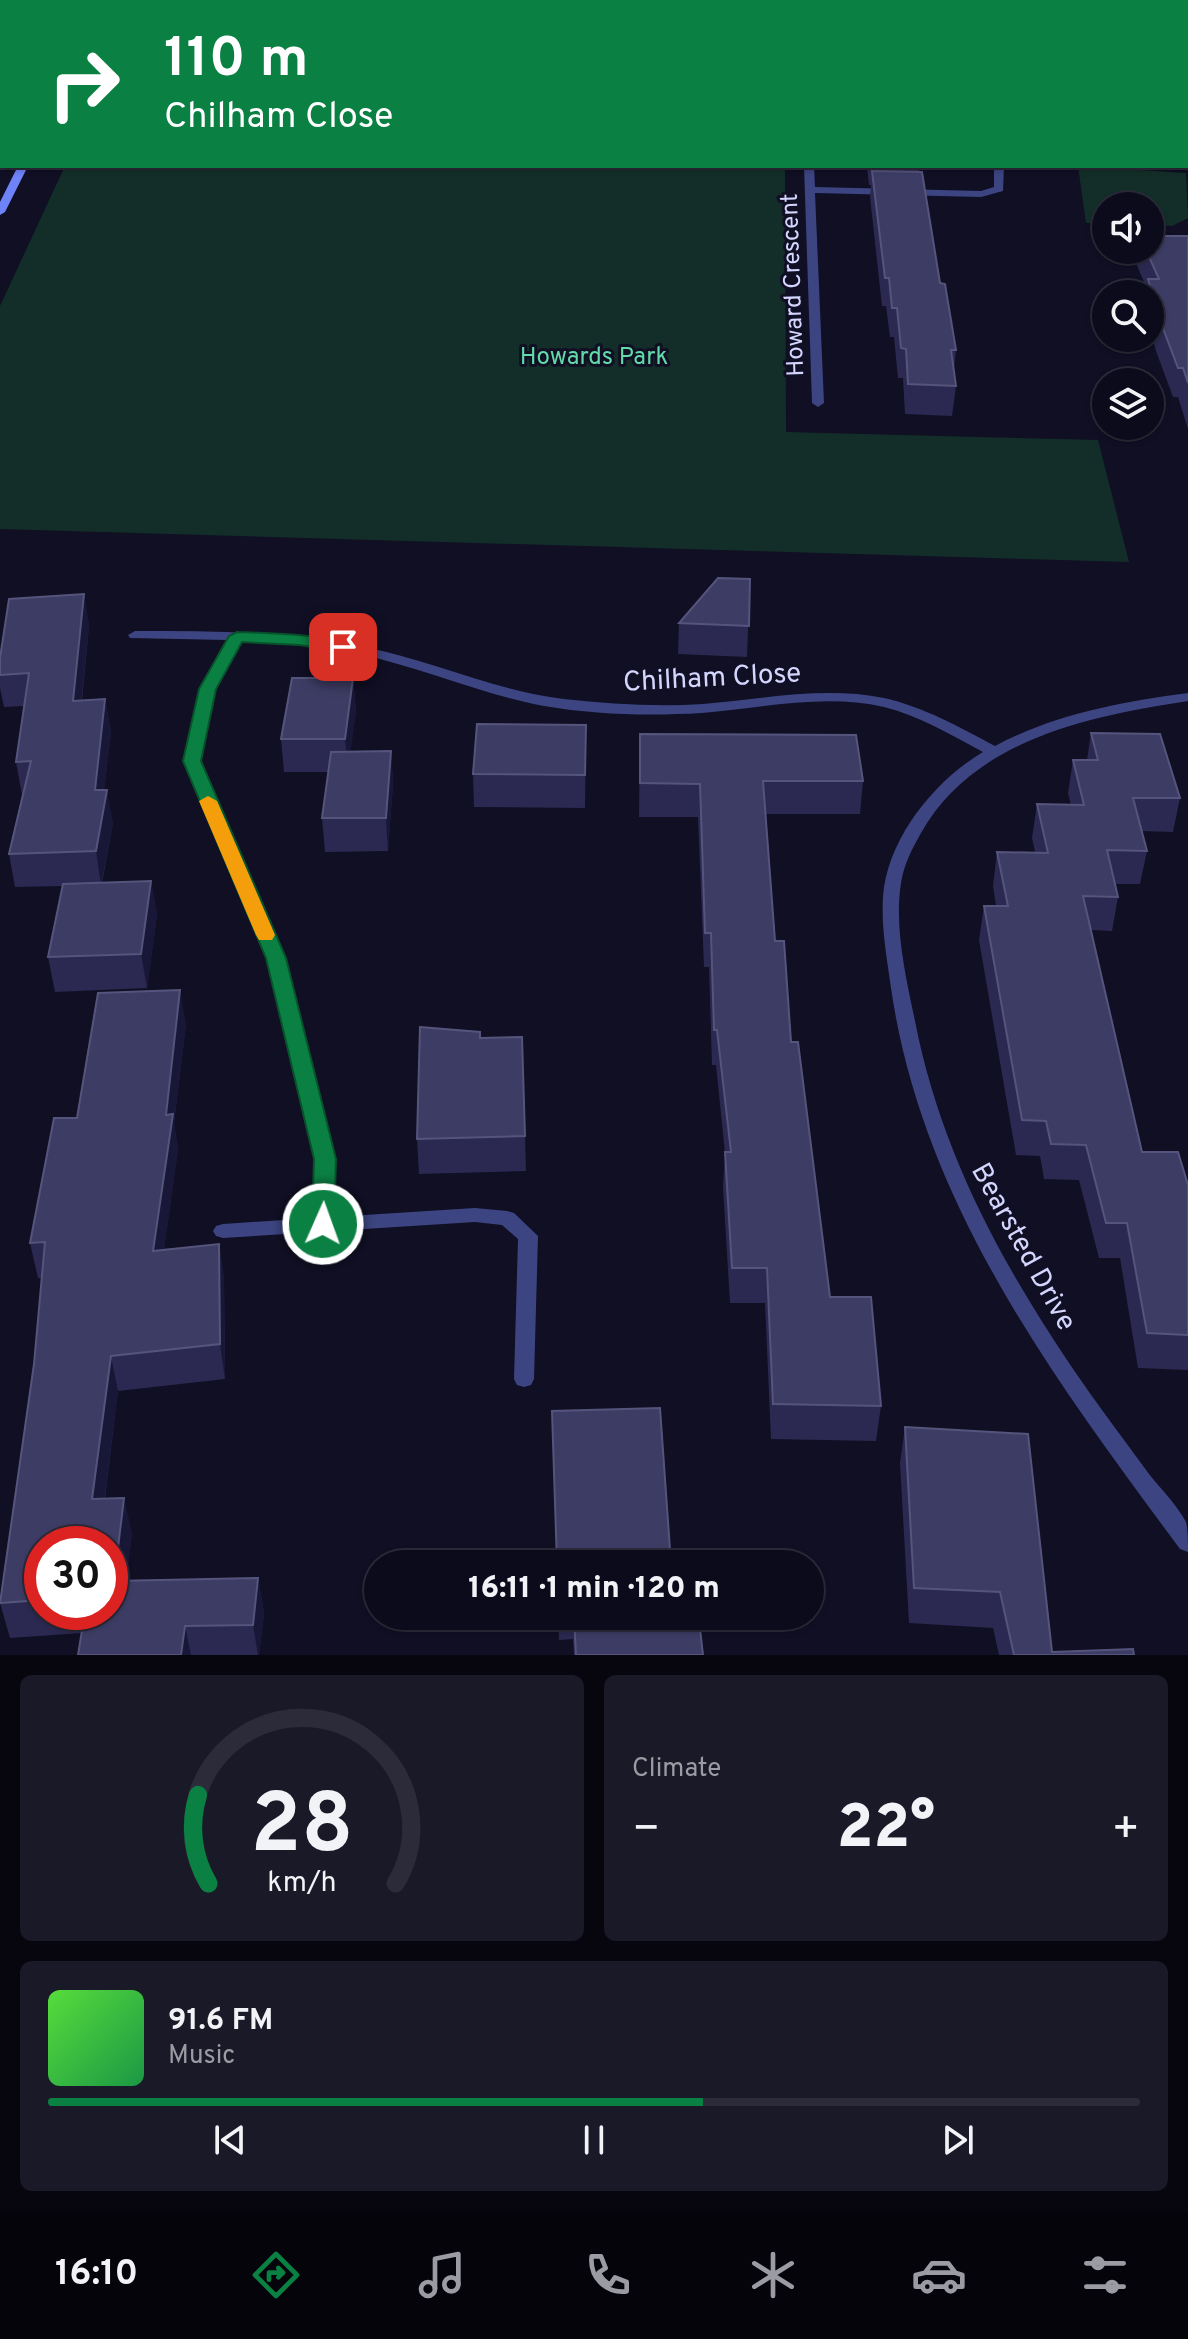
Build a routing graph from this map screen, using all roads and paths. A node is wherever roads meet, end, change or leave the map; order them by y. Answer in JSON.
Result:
{"nodes":[{"id":1,"x":22,"y":168,"type":"edge"},
{"id":2,"x":809,"y":168,"type":"edge"},
{"id":3,"x":999,"y":168,"type":"edge"},
{"id":4,"x":810,"y":190,"type":"junction"},
{"id":5,"x":0,"y":212,"type":"edge"},
{"id":6,"x":818,"y":403,"type":"dead end"},
{"id":7,"x":135,"y":635,"type":"dead end"},
{"id":8,"x":237,"y":636,"type":"junction"},
{"id":9,"x":1188,"y":697,"type":"edge"},
{"id":10,"x":992,"y":751,"type":"junction"},
{"id":11,"x":323,"y":1224,"type":"junction"},
{"id":12,"x":223,"y":1231,"type":"dead end"},
{"id":13,"x":524,"y":1379,"type":"dead end"},
{"id":14,"x":1188,"y":1542,"type":"edge"}],
"edges":[{"from":1,"to":5,"type":"main road"},
{"from":2,"to":4,"type":"street","name":"Howard Crescent"},
{"from":3,"to":4,"type":"street"},
{"from":4,"to":6,"type":"street","name":"Howard Crescent"},
{"from":7,"to":8,"type":"street","name":"Chilham Close"},
{"from":8,"to":10,"type":"street","name":"Chilham Close"},
{"from":8,"to":11,"type":"street"},
{"from":9,"to":10,"type":"street","name":"Bearsted Drive"},
{"from":10,"to":14,"type":"street","name":"Bearsted Drive"},
{"from":11,"to":12,"type":"street"},
{"from":11,"to":13,"type":"street"}]}
